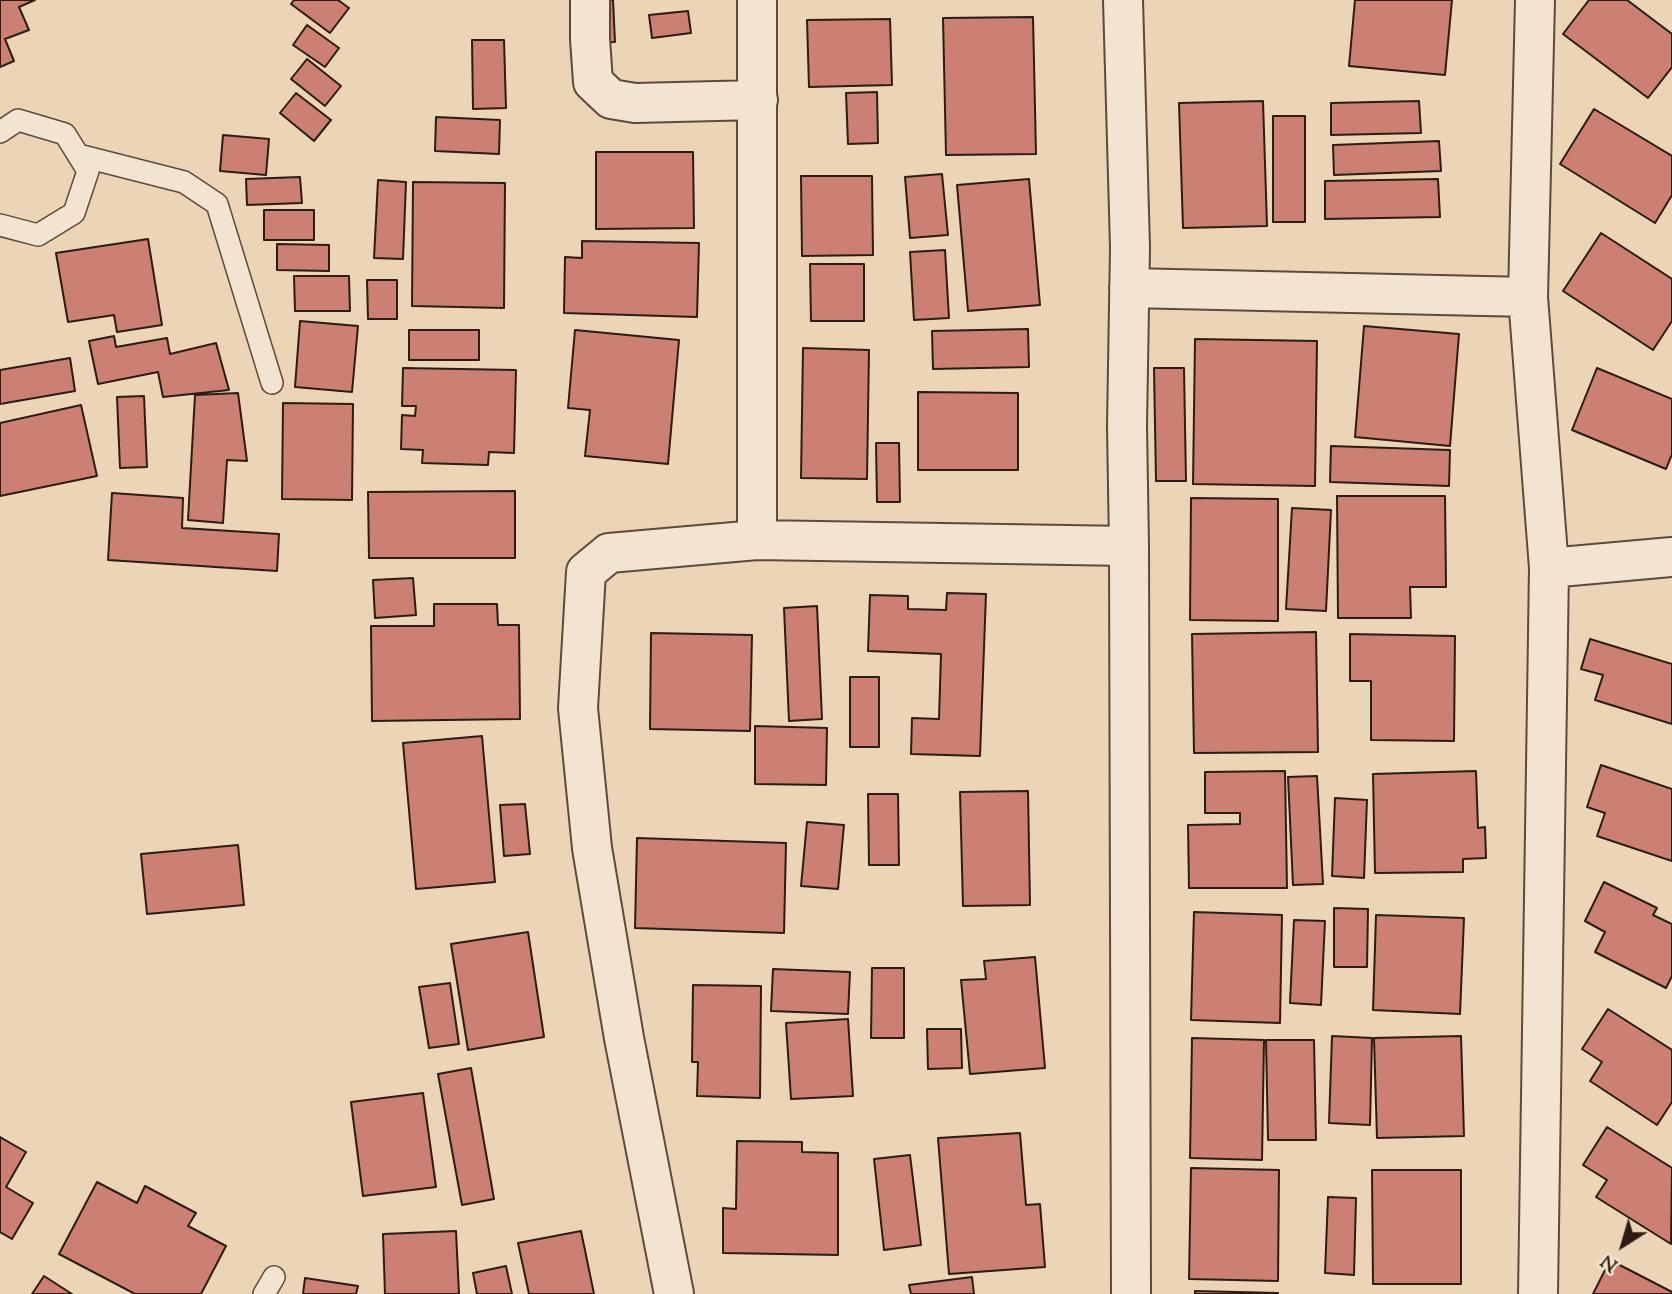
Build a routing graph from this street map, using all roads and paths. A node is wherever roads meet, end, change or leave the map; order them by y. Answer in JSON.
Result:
{"nodes":[{"id":1,"x":590,"y":0,"type":"edge"},
{"id":2,"x":757,"y":0,"type":"edge"},
{"id":3,"x":1123,"y":0,"type":"edge"},
{"id":4,"x":1535,"y":0,"type":"edge"},
{"id":5,"x":758,"y":100,"type":"junction"},
{"id":6,"x":0,"y":132,"type":"edge"},
{"id":7,"x":78,"y":155,"type":"junction"},
{"id":8,"x":0,"y":225,"type":"edge"},
{"id":9,"x":1129,"y":288,"type":"junction"},
{"id":10,"x":1528,"y":297,"type":"junction"},
{"id":11,"x":272,"y":383,"type":"dead end"},
{"id":12,"x":757,"y":540,"type":"junction"},
{"id":13,"x":1129,"y":546,"type":"junction"},
{"id":14,"x":1672,"y":558,"type":"edge"},
{"id":15,"x":1549,"y":568,"type":"junction"},
{"id":16,"x":674,"y":1294,"type":"edge"},
{"id":17,"x":1131,"y":1294,"type":"edge"},
{"id":18,"x":1538,"y":1294,"type":"edge"}],
"edges":[{"from":1,"to":5,"type":"street"},
{"from":2,"to":5,"type":"street"},
{"from":3,"to":9,"type":"street"},
{"from":4,"to":10,"type":"street"},
{"from":5,"to":12,"type":"street"},
{"from":6,"to":7,"type":"lane"},
{"from":7,"to":8,"type":"lane"},
{"from":7,"to":11,"type":"lane"},
{"from":9,"to":10,"type":"street"},
{"from":9,"to":13,"type":"street"},
{"from":10,"to":15,"type":"street"},
{"from":12,"to":13,"type":"street"},
{"from":12,"to":16,"type":"street"},
{"from":13,"to":17,"type":"street"},
{"from":14,"to":15,"type":"street"},
{"from":15,"to":18,"type":"street"}]}
